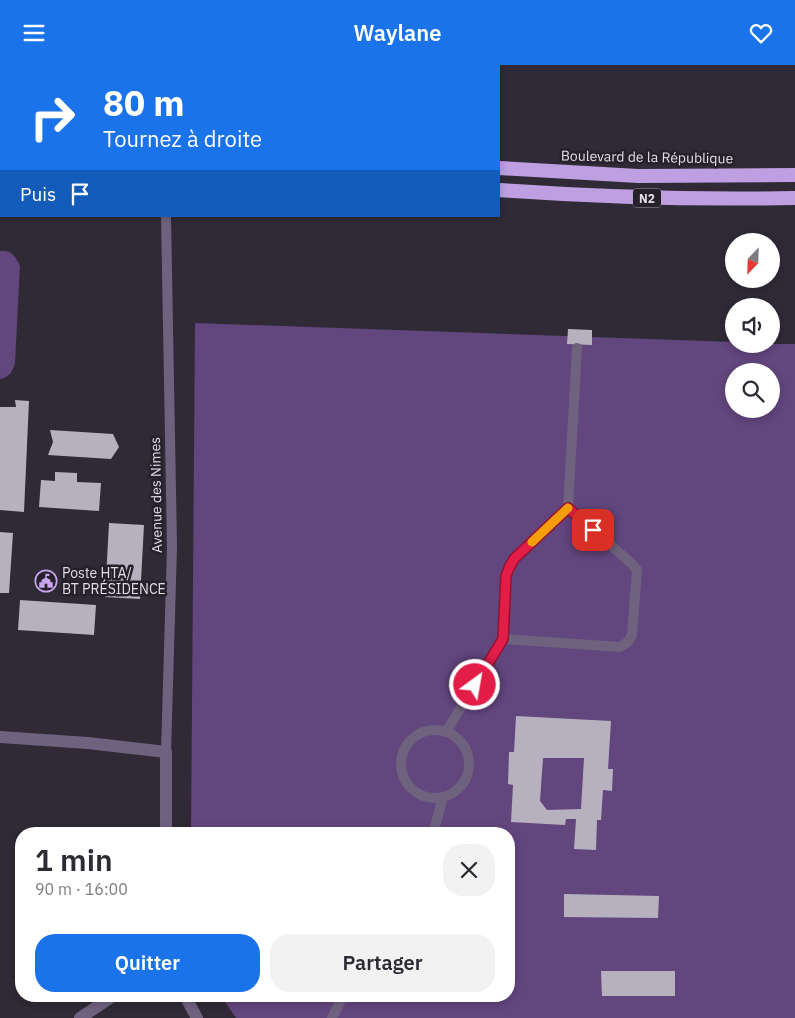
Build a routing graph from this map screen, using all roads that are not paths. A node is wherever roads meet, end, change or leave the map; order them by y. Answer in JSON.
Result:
{"nodes":[{"id":1,"x":500,"y":168,"type":"edge"},
{"id":2,"x":795,"y":175,"type":"edge"},
{"id":3,"x":500,"y":190,"type":"edge"},
{"id":4,"x":795,"y":198,"type":"edge"},
{"id":5,"x":166,"y":217,"type":"edge"},
{"id":6,"x":577,"y":348,"type":"dead end"},
{"id":7,"x":568,"y":508,"type":"junction"},
{"id":8,"x":503,"y":639,"type":"junction"},
{"id":9,"x":446,"y":732,"type":"junction"},
{"id":10,"x":0,"y":737,"type":"edge"},
{"id":11,"x":166,"y":752,"type":"junction"},
{"id":12,"x":443,"y":797,"type":"junction"},
{"id":13,"x":166,"y":827,"type":"edge"},
{"id":14,"x":435,"y":827,"type":"edge"},
{"id":15,"x":104,"y":1002,"type":"edge"},
{"id":16,"x":188,"y":1002,"type":"edge"},
{"id":17,"x":339,"y":1002,"type":"edge"},
{"id":18,"x":80,"y":1018,"type":"edge"},
{"id":19,"x":197,"y":1018,"type":"edge"},
{"id":20,"x":332,"y":1018,"type":"edge"}],
"edges":[{"from":1,"to":2,"type":"highway","name":"Boulevard de la République","number":"N2"},
{"from":3,"to":4,"type":"highway","number":"N2"},
{"from":5,"to":11,"type":"lane","name":"Avenue des Nimes"},
{"from":6,"to":7,"type":"lane"},
{"from":7,"to":8,"type":"lane"},
{"from":7,"to":8,"type":"lane"},
{"from":8,"to":9,"type":"lane"},
{"from":9,"to":12,"type":"lane"},
{"from":9,"to":12,"type":"lane"},
{"from":10,"to":11,"type":"street"},
{"from":11,"to":13,"type":"street","name":"Avenue des Nimes"},
{"from":12,"to":14,"type":"lane"},
{"from":15,"to":18,"type":"street"},
{"from":16,"to":19,"type":"street"},
{"from":17,"to":20,"type":"lane"}]}
